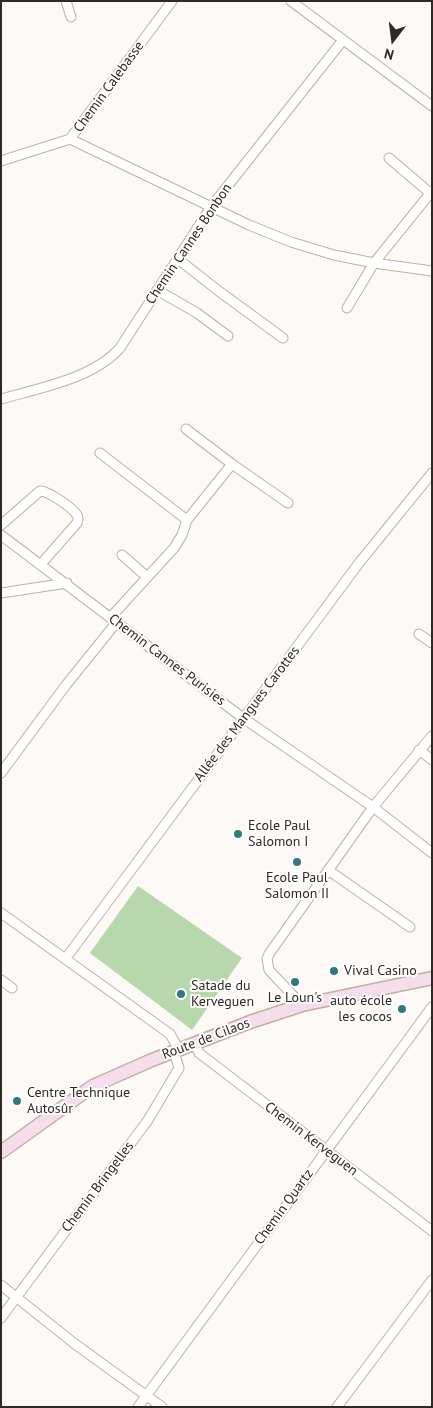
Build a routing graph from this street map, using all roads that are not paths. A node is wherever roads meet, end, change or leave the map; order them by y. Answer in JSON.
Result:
{"nodes":[{"id":1,"x":66,"y":1,"type":"edge"},
{"id":2,"x":172,"y":1,"type":"edge"},
{"id":3,"x":291,"y":1,"type":"edge"},
{"id":4,"x":71,"y":17,"type":"dead end"},
{"id":5,"x":343,"y":40,"type":"junction"},
{"id":6,"x":432,"y":106,"type":"edge"},
{"id":7,"x":70,"y":138,"type":"junction"},
{"id":8,"x":389,"y":158,"type":"dead end"},
{"id":9,"x":1,"y":161,"type":"edge"},
{"id":10,"x":431,"y":192,"type":"edge"},
{"id":11,"x":211,"y":207,"type":"junction"},
{"id":12,"x":178,"y":259,"type":"junction"},
{"id":13,"x":374,"y":263,"type":"junction"},
{"id":14,"x":432,"y":272,"type":"edge"},
{"id":15,"x":158,"y":290,"type":"junction"},
{"id":16,"x":347,"y":308,"type":"dead end"},
{"id":17,"x":228,"y":336,"type":"dead end"},
{"id":18,"x":283,"y":338,"type":"dead end"},
{"id":19,"x":1,"y":399,"type":"edge"},
{"id":20,"x":186,"y":429,"type":"dead end"},
{"id":21,"x":100,"y":453,"type":"dead end"},
{"id":22,"x":232,"y":464,"type":"junction"},
{"id":23,"x":431,"y":477,"type":"edge"},
{"id":24,"x":288,"y":503,"type":"dead end"},
{"id":25,"x":188,"y":520,"type":"junction"},
{"id":26,"x":1,"y":524,"type":"edge"},
{"id":27,"x":1,"y":534,"type":"edge"},
{"id":28,"x":122,"y":555,"type":"dead end"},
{"id":29,"x":41,"y":564,"type":"junction"},
{"id":30,"x":147,"y":577,"type":"junction"},
{"id":31,"x":67,"y":583,"type":"junction"},
{"id":32,"x":1,"y":593,"type":"edge"},
{"id":33,"x":113,"y":621,"type":"junction"},
{"id":34,"x":419,"y":634,"type":"dead end"},
{"id":35,"x":432,"y":643,"type":"edge"},
{"id":36,"x":242,"y":718,"type":"junction"},
{"id":37,"x":432,"y":736,"type":"edge"},
{"id":38,"x":419,"y":750,"type":"junction"},
{"id":39,"x":432,"y":760,"type":"edge"},
{"id":40,"x":1,"y":773,"type":"edge"},
{"id":41,"x":372,"y":807,"type":"junction"},
{"id":42,"x":432,"y":853,"type":"edge"},
{"id":43,"x":328,"y":870,"type":"junction"},
{"id":44,"x":1,"y":913,"type":"edge"},
{"id":45,"x":410,"y":927,"type":"dead end"},
{"id":46,"x":66,"y":958,"type":"junction"},
{"id":47,"x":432,"y":978,"type":"edge"},
{"id":48,"x":1,"y":980,"type":"edge"},
{"id":49,"x":12,"y":988,"type":"dead end"},
{"id":50,"x":302,"y":1005,"type":"junction"},
{"id":51,"x":432,"y":1007,"type":"edge"},
{"id":52,"x":195,"y":1044,"type":"junction"},
{"id":53,"x":176,"y":1051,"type":"junction"},
{"id":54,"x":326,"y":1150,"type":"junction"},
{"id":55,"x":1,"y":1152,"type":"edge"},
{"id":56,"x":432,"y":1230,"type":"edge"},
{"id":57,"x":432,"y":1280,"type":"edge"},
{"id":58,"x":1,"y":1285,"type":"edge"},
{"id":59,"x":17,"y":1296,"type":"junction"},
{"id":60,"x":1,"y":1318,"type":"edge"},
{"id":61,"x":146,"y":1396,"type":"junction"},
{"id":62,"x":138,"y":1407,"type":"edge"},
{"id":63,"x":162,"y":1407,"type":"edge"},
{"id":64,"x":337,"y":1407,"type":"edge"}],
"edges":[{"from":1,"to":4,"type":"street"},
{"from":2,"to":7,"type":"street","name":"Chemin Calebasse"},
{"from":3,"to":5,"type":"street"},
{"from":5,"to":6,"type":"street"},
{"from":5,"to":11,"type":"street","name":"Chemin Cannes Bonbon"},
{"from":7,"to":9,"type":"street","name":"Chemin Calebasse"},
{"from":7,"to":11,"type":"street"},
{"from":8,"to":10,"type":"street"},
{"from":10,"to":13,"type":"street"},
{"from":11,"to":12,"type":"street","name":"Chemin Cannes Bonbon"},
{"from":11,"to":13,"type":"street"},
{"from":12,"to":15,"type":"street","name":"Chemin Cannes Bonbon"},
{"from":12,"to":18,"type":"street"},
{"from":13,"to":14,"type":"street"},
{"from":13,"to":16,"type":"street"},
{"from":15,"to":17,"type":"street"},
{"from":15,"to":19,"type":"street","name":"Chemin Cannes Bonbon"},
{"from":20,"to":22,"type":"street"},
{"from":21,"to":25,"type":"street"},
{"from":22,"to":24,"type":"street"},
{"from":22,"to":25,"type":"street"},
{"from":23,"to":36,"type":"street","name":"Allée des Mangues Carottes"},
{"from":25,"to":30,"type":"street"},
{"from":26,"to":29,"type":"street"},
{"from":27,"to":29,"type":"street","name":"Chemin Cannes Purisies"},
{"from":28,"to":30,"type":"street"},
{"from":29,"to":31,"type":"street","name":"Chemin Cannes Purisies"},
{"from":30,"to":33,"type":"street"},
{"from":31,"to":32,"type":"street"},
{"from":31,"to":33,"type":"street","name":"Chemin Cannes Purisies"},
{"from":33,"to":36,"type":"street","name":"Chemin Cannes Purisies"},
{"from":33,"to":40,"type":"street"},
{"from":34,"to":35,"type":"street"},
{"from":36,"to":41,"type":"street","name":"Chemin Cannes Purisies"},
{"from":36,"to":46,"type":"street","name":"Allée des Mangues Carottes"},
{"from":37,"to":38,"type":"street"},
{"from":38,"to":39,"type":"street"},
{"from":38,"to":41,"type":"street"},
{"from":41,"to":42,"type":"street","name":"Chemin Cannes Purisies"},
{"from":41,"to":43,"type":"street"},
{"from":43,"to":45,"type":"street"},
{"from":43,"to":50,"type":"street"},
{"from":44,"to":46,"type":"street"},
{"from":46,"to":53,"type":"street"},
{"from":47,"to":50,"type":"main road","name":"Route de Cilaos"},
{"from":48,"to":49,"type":"street"},
{"from":50,"to":52,"type":"main road","name":"Route de Cilaos"},
{"from":51,"to":54,"type":"street","name":"Chemin Quartz"},
{"from":52,"to":53,"type":"main road","name":"Route de Cilaos"},
{"from":52,"to":54,"type":"street","name":"Chemin Kerveguen"},
{"from":53,"to":55,"type":"main road","name":"Route de Cilaos"},
{"from":53,"to":59,"type":"street","name":"Chemin Bringelles"},
{"from":54,"to":56,"type":"street","name":"Chemin Kerveguen"},
{"from":54,"to":61,"type":"street","name":"Chemin Quartz"},
{"from":57,"to":64,"type":"street"},
{"from":58,"to":59,"type":"street"},
{"from":59,"to":60,"type":"street","name":"Chemin Bringelles"},
{"from":59,"to":61,"type":"street"},
{"from":61,"to":62,"type":"street","name":"Chemin Quartz"},
{"from":61,"to":63,"type":"street"}]}
